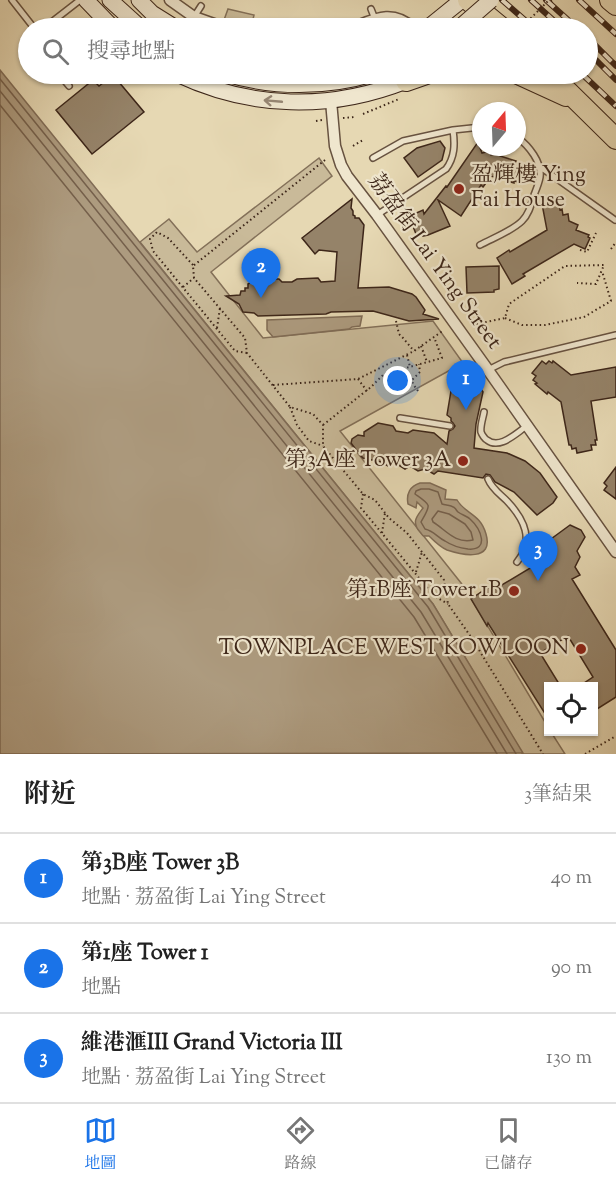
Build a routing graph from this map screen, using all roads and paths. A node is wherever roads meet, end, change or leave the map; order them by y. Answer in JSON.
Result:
{"nodes":[{"id":1,"x":12,"y":0,"type":"edge"},
{"id":2,"x":80,"y":0,"type":"edge"},
{"id":3,"x":86,"y":0,"type":"edge"},
{"id":4,"x":110,"y":0,"type":"edge"},
{"id":5,"x":139,"y":0,"type":"edge"},
{"id":6,"x":170,"y":0,"type":"edge"},
{"id":7,"x":462,"y":0,"type":"edge"},
{"id":8,"x":468,"y":0,"type":"edge"},
{"id":9,"x":490,"y":0,"type":"edge"},
{"id":10,"x":517,"y":0,"type":"edge"},
{"id":11,"x":549,"y":0,"type":"edge"},
{"id":12,"x":562,"y":0,"type":"edge"},
{"id":13,"x":610,"y":0,"type":"edge"},
{"id":14,"x":616,"y":5,"type":"edge"},
{"id":15,"x":201,"y":6,"type":"dead end"},
{"id":16,"x":194,"y":17,"type":"joint"},
{"id":17,"x":26,"y":18,"type":"edge"},
{"id":18,"x":57,"y":18,"type":"edge"},
{"id":19,"x":103,"y":18,"type":"edge"},
{"id":20,"x":130,"y":18,"type":"edge"},
{"id":21,"x":160,"y":18,"type":"edge"},
{"id":22,"x":367,"y":18,"type":"edge"},
{"id":23,"x":396,"y":18,"type":"edge"},
{"id":24,"x":439,"y":18,"type":"edge"},
{"id":25,"x":470,"y":18,"type":"edge"},
{"id":26,"x":490,"y":18,"type":"edge"},
{"id":27,"x":531,"y":18,"type":"edge"},
{"id":28,"x":537,"y":18,"type":"edge"},
{"id":29,"x":581,"y":18,"type":"edge"},
{"id":30,"x":598,"y":34,"type":"edge"},
{"id":31,"x":616,"y":51,"type":"edge"},
{"id":32,"x":598,"y":75,"type":"edge"},
{"id":33,"x":201,"y":84,"type":"edge"},
{"id":34,"x":372,"y":84,"type":"edge"},
{"id":35,"x":540,"y":84,"type":"edge"},
{"id":36,"x":560,"y":84,"type":"edge"},
{"id":37,"x":616,"y":93,"type":"edge"},
{"id":38,"x":331,"y":101,"type":"junction"},
{"id":39,"x":579,"y":102,"type":"junction"},
{"id":40,"x":472,"y":128,"type":"edge"},
{"id":41,"x":453,"y":130,"type":"junction"},
{"id":42,"x":616,"y":139,"type":"edge"},
{"id":43,"x":363,"y":140,"type":"dead end"},
{"id":44,"x":526,"y":145,"type":"edge"},
{"id":45,"x":353,"y":146,"type":"dead end"},
{"id":46,"x":373,"y":158,"type":"dead end"},
{"id":47,"x":325,"y":160,"type":"dead end"},
{"id":48,"x":539,"y":166,"type":"junction"},
{"id":49,"x":377,"y":215,"type":"junction"},
{"id":50,"x":615,"y":220,"type":"edge"},
{"id":51,"x":596,"y":233,"type":"dead end"},
{"id":52,"x":616,"y":242,"type":"edge"},
{"id":53,"x":480,"y":245,"type":"dead end"},
{"id":54,"x":611,"y":249,"type":"dead end"},
{"id":55,"x":580,"y":250,"type":"dead end"},
{"id":56,"x":193,"y":266,"type":"junction"},
{"id":57,"x":602,"y":271,"type":"junction"},
{"id":58,"x":194,"y":278,"type":"junction"},
{"id":59,"x":577,"y":282,"type":"dead end"},
{"id":60,"x":183,"y":287,"type":"junction"},
{"id":61,"x":220,"y":309,"type":"junction"},
{"id":62,"x":505,"y":318,"type":"junction"},
{"id":63,"x":396,"y":321,"type":"dead end"},
{"id":64,"x":472,"y":325,"type":"dead end"},
{"id":65,"x":216,"y":328,"type":"junction"},
{"id":66,"x":444,"y":330,"type":"dead end"},
{"id":67,"x":616,"y":335,"type":"edge"},
{"id":68,"x":434,"y":337,"type":"junction"},
{"id":69,"x":421,"y":346,"type":"junction"},
{"id":70,"x":414,"y":351,"type":"junction"},
{"id":71,"x":247,"y":353,"type":"junction"},
{"id":72,"x":407,"y":354,"type":"junction"},
{"id":73,"x":428,"y":362,"type":"junction"},
{"id":74,"x":419,"y":364,"type":"junction"},
{"id":75,"x":410,"y":367,"type":"junction"},
{"id":76,"x":488,"y":370,"type":"junction"},
{"id":77,"x":358,"y":379,"type":"junction"},
{"id":78,"x":273,"y":385,"type":"junction"},
{"id":79,"x":366,"y":391,"type":"junction"},
{"id":80,"x":418,"y":391,"type":"dead end"},
{"id":81,"x":290,"y":407,"type":"junction"},
{"id":82,"x":484,"y":412,"type":"dead end"},
{"id":83,"x":400,"y":418,"type":"dead end"},
{"id":84,"x":322,"y":425,"type":"junction"},
{"id":85,"x":450,"y":426,"type":"dead end"},
{"id":86,"x":527,"y":426,"type":"junction"},
{"id":87,"x":491,"y":443,"type":"junction"},
{"id":88,"x":323,"y":446,"type":"junction"},
{"id":89,"x":490,"y":450,"type":"dead end"},
{"id":90,"x":488,"y":479,"type":"dead end"},
{"id":91,"x":363,"y":494,"type":"junction"},
{"id":92,"x":385,"y":513,"type":"junction"},
{"id":93,"x":382,"y":533,"type":"junction"},
{"id":94,"x":422,"y":552,"type":"junction"},
{"id":95,"x":616,"y":552,"type":"edge"},
{"id":96,"x":517,"y":562,"type":"dead end"},
{"id":97,"x":415,"y":573,"type":"junction"},
{"id":98,"x":448,"y":604,"type":"junction"},
{"id":99,"x":616,"y":736,"type":"edge"},
{"id":100,"x":543,"y":754,"type":"edge"},
{"id":101,"x":585,"y":754,"type":"edge"}],
"edges":[{"from":1,"to":17,"type":"lane"},
{"from":2,"to":18,"type":"lane"},
{"from":3,"to":19,"type":"street"},
{"from":4,"to":20,"type":"street"},
{"from":5,"to":21,"type":"street"},
{"from":6,"to":16,"type":"street"},
{"from":7,"to":24,"type":"street"},
{"from":8,"to":26,"type":"highway"},
{"from":9,"to":25,"type":"street","bridge":true},
{"from":10,"to":28,"type":"highway"},
{"from":11,"to":27,"type":"path","bridge":true},
{"from":12,"to":29,"type":"highway"},
{"from":13,"to":14,"type":"highway"},
{"from":15,"to":16,"type":"lane"},
{"from":22,"to":23,"type":"street"},
{"from":30,"to":31,"type":"highway"},
{"from":32,"to":37,"type":"highway"},
{"from":38,"to":33,"type":"street","one_way":true},
{"from":34,"to":38,"type":"street"},
{"from":35,"to":39,"type":"highway"},
{"from":36,"to":39,"type":"highway"},
{"from":38,"to":49,"type":"street","name":"荔盈街 Lai Ying Street"},
{"from":39,"to":42,"type":"highway"},
{"from":40,"to":41,"type":"lane"},
{"from":41,"to":46,"type":"lane"},
{"from":41,"to":49,"type":"lane"},
{"from":43,"to":45,"type":"path"},
{"from":44,"to":48,"type":"lane"},
{"from":47,"to":56,"type":"path"},
{"from":48,"to":50,"type":"lane"},
{"from":48,"to":53,"type":"lane"},
{"from":49,"to":76,"type":"street","name":"荔盈街 Lai Ying Street"},
{"from":51,"to":55,"type":"path"},
{"from":52,"to":54,"type":"path"},
{"from":56,"to":58,"type":"path"},
{"from":56,"to":60,"type":"path"},
{"from":57,"to":59,"type":"path"},
{"from":57,"to":62,"type":"path"},
{"from":57,"to":62,"type":"path"},
{"from":58,"to":60,"type":"path"},
{"from":58,"to":61,"type":"path"},
{"from":60,"to":65,"type":"path"},
{"from":61,"to":65,"type":"path"},
{"from":61,"to":71,"type":"path"},
{"from":62,"to":64,"type":"path"},
{"from":63,"to":70,"type":"path"},
{"from":65,"to":71,"type":"path"},
{"from":66,"to":68,"type":"path"},
{"from":67,"to":76,"type":"lane"},
{"from":68,"to":69,"type":"path"},
{"from":68,"to":73,"type":"path"},
{"from":69,"to":70,"type":"path"},
{"from":69,"to":73,"type":"path"},
{"from":70,"to":72,"type":"path"},
{"from":71,"to":78,"type":"path"},
{"from":72,"to":75,"type":"path"},
{"from":72,"to":77,"type":"path"},
{"from":73,"to":74,"type":"path"},
{"from":74,"to":75,"type":"path"},
{"from":74,"to":80,"type":"path"},
{"from":75,"to":79,"type":"path"},
{"from":76,"to":86,"type":"street","name":"荔盈街 Lai Ying Street"},
{"from":77,"to":78,"type":"path"},
{"from":77,"to":79,"type":"path"},
{"from":78,"to":81,"type":"path"},
{"from":79,"to":84,"type":"path"},
{"from":81,"to":84,"type":"path"},
{"from":81,"to":88,"type":"path"},
{"from":82,"to":87,"type":"lane"},
{"from":83,"to":85,"type":"lane"},
{"from":84,"to":88,"type":"path"},
{"from":86,"to":87,"type":"lane"},
{"from":86,"to":95,"type":"street","name":"荔盈街 Lai Ying Street"},
{"from":87,"to":89,"type":"lane"},
{"from":88,"to":91,"type":"path"},
{"from":90,"to":96,"type":"lane"},
{"from":91,"to":92,"type":"path"},
{"from":91,"to":93,"type":"path"},
{"from":92,"to":93,"type":"path"},
{"from":92,"to":94,"type":"path"},
{"from":93,"to":97,"type":"path"},
{"from":94,"to":97,"type":"path"},
{"from":94,"to":98,"type":"path"},
{"from":97,"to":98,"type":"path"},
{"from":98,"to":100,"type":"path"},
{"from":99,"to":101,"type":"path"}]}
